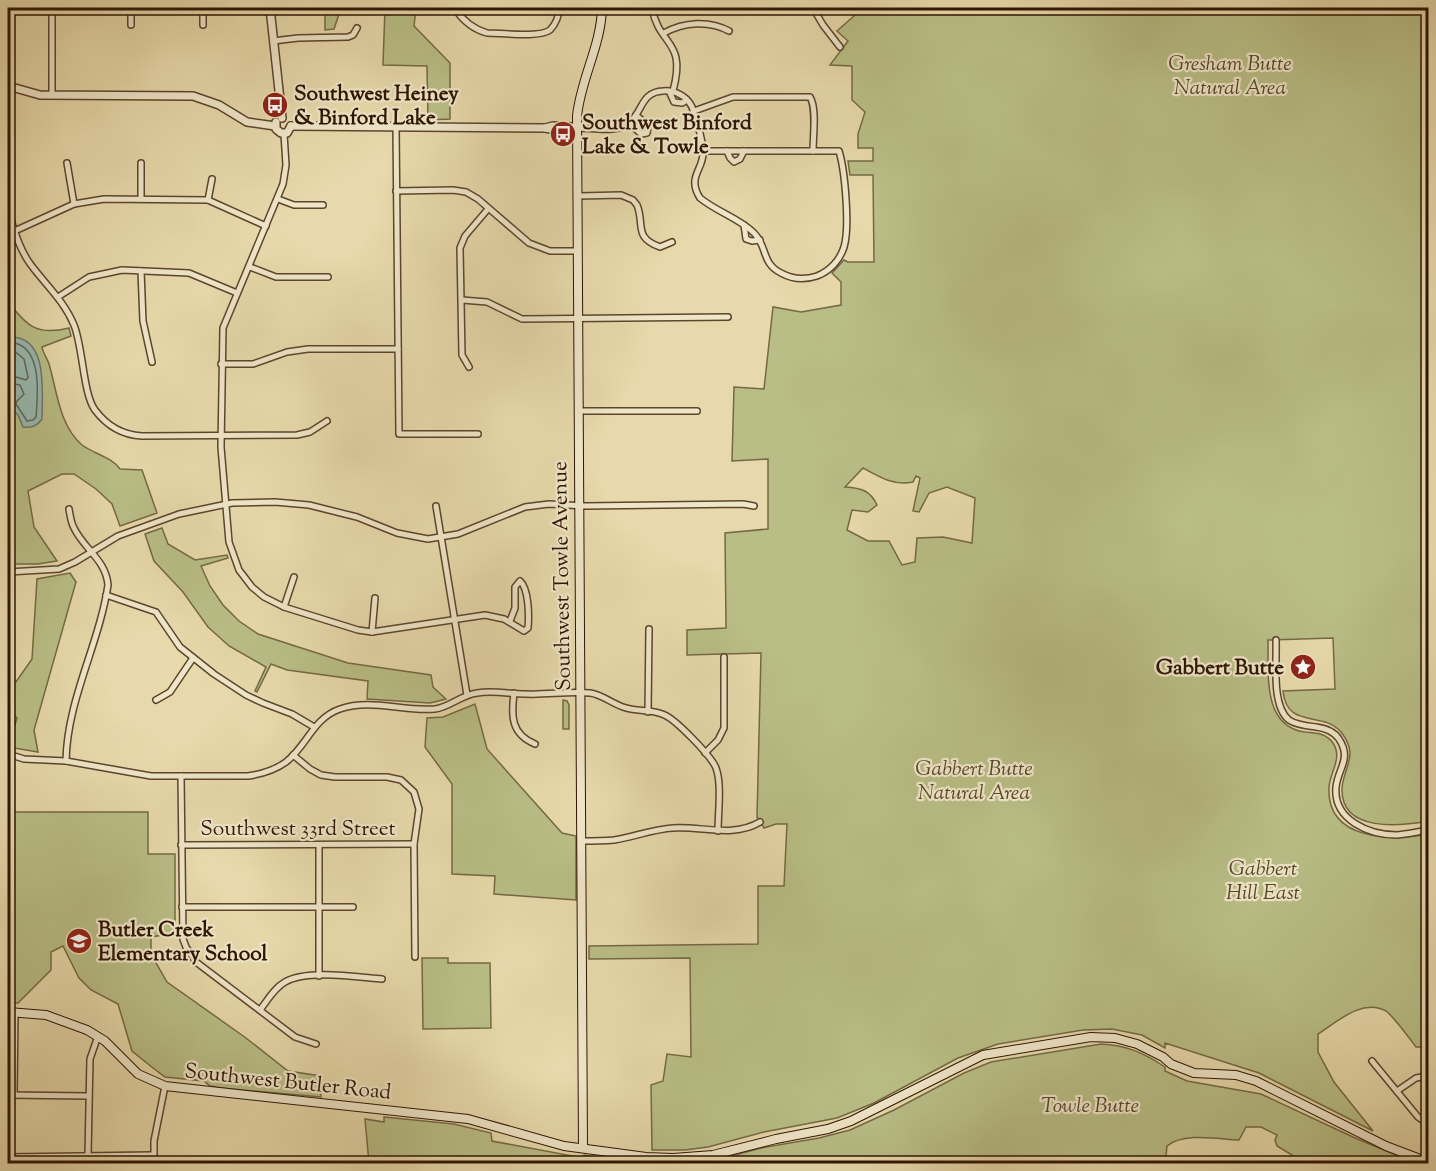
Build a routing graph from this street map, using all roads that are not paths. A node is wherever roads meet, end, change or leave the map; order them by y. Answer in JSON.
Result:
{"nodes":[{"id":1,"x":52,"y":8,"type":"edge"},
{"id":2,"x":131,"y":8,"type":"edge"},
{"id":3,"x":203,"y":8,"type":"edge"},
{"id":4,"x":270,"y":8,"type":"edge"},
{"id":5,"x":559,"y":8,"type":"edge"},
{"id":6,"x":602,"y":8,"type":"edge"},
{"id":7,"x":652,"y":8,"type":"edge"},
{"id":8,"x":813,"y":8,"type":"edge"},
{"id":9,"x":456,"y":10,"type":"dead end"},
{"id":10,"x":130,"y":25,"type":"dead end"},
{"id":11,"x":204,"y":25,"type":"dead end"},
{"id":12,"x":357,"y":28,"type":"dead end"},
{"id":13,"x":729,"y":31,"type":"dead end"},
{"id":14,"x":664,"y":33,"type":"junction"},
{"id":15,"x":273,"y":41,"type":"junction"},
{"id":16,"x":840,"y":47,"type":"dead end"},
{"id":17,"x":8,"y":86,"type":"edge"},
{"id":18,"x":671,"y":91,"type":"junction"},
{"id":19,"x":52,"y":95,"type":"junction"},
{"id":20,"x":687,"y":100,"type":"junction"},
{"id":21,"x":694,"y":111,"type":"junction"},
{"id":22,"x":636,"y":115,"type":"junction"},
{"id":23,"x":282,"y":118,"type":"junction"},
{"id":24,"x":629,"y":123,"type":"junction"},
{"id":25,"x":275,"y":126,"type":"junction"},
{"id":26,"x":291,"y":126,"type":"junction"},
{"id":27,"x":396,"y":127,"type":"junction"},
{"id":28,"x":578,"y":128,"type":"junction"},
{"id":29,"x":284,"y":134,"type":"junction"},
{"id":30,"x":703,"y":151,"type":"junction"},
{"id":31,"x":727,"y":151,"type":"junction"},
{"id":32,"x":744,"y":151,"type":"junction"},
{"id":33,"x":813,"y":151,"type":"junction"},
{"id":34,"x":67,"y":163,"type":"dead end"},
{"id":35,"x":141,"y":163,"type":"dead end"},
{"id":36,"x":212,"y":179,"type":"dead end"},
{"id":37,"x":396,"y":191,"type":"junction"},
{"id":38,"x":579,"y":196,"type":"junction"},
{"id":39,"x":141,"y":199,"type":"junction"},
{"id":40,"x":278,"y":199,"type":"junction"},
{"id":41,"x":208,"y":200,"type":"junction"},
{"id":42,"x":74,"y":204,"type":"junction"},
{"id":43,"x":323,"y":205,"type":"dead end"},
{"id":44,"x":488,"y":209,"type":"junction"},
{"id":45,"x":8,"y":210,"type":"edge"},
{"id":46,"x":744,"y":225,"type":"junction"},
{"id":47,"x":266,"y":226,"type":"junction"},
{"id":48,"x":14,"y":231,"type":"junction"},
{"id":49,"x":8,"y":234,"type":"edge"},
{"id":50,"x":760,"y":240,"type":"junction"},
{"id":51,"x":672,"y":242,"type":"dead end"},
{"id":52,"x":578,"y":251,"type":"junction"},
{"id":53,"x":250,"y":267,"type":"junction"},
{"id":54,"x":141,"y":270,"type":"junction"},
{"id":55,"x":328,"y":277,"type":"dead end"},
{"id":56,"x":237,"y":293,"type":"junction"},
{"id":57,"x":58,"y":297,"type":"junction"},
{"id":58,"x":462,"y":300,"type":"junction"},
{"id":59,"x":728,"y":317,"type":"dead end"},
{"id":60,"x":578,"y":318,"type":"junction"},
{"id":61,"x":398,"y":349,"type":"junction"},
{"id":62,"x":153,"y":363,"type":"dead end"},
{"id":63,"x":221,"y":364,"type":"junction"},
{"id":64,"x":469,"y":367,"type":"dead end"},
{"id":65,"x":578,"y":411,"type":"junction"},
{"id":66,"x":697,"y":411,"type":"dead end"},
{"id":67,"x":327,"y":421,"type":"dead end"},
{"id":68,"x":221,"y":434,"type":"junction"},
{"id":69,"x":478,"y":434,"type":"dead end"},
{"id":70,"x":224,"y":504,"type":"junction"},
{"id":71,"x":578,"y":505,"type":"junction"},
{"id":72,"x":436,"y":506,"type":"dead end"},
{"id":73,"x":754,"y":506,"type":"dead end"},
{"id":74,"x":69,"y":509,"type":"dead end"},
{"id":75,"x":441,"y":538,"type":"junction"},
{"id":76,"x":92,"y":552,"type":"junction"},
{"id":77,"x":8,"y":572,"type":"edge"},
{"id":78,"x":294,"y":577,"type":"dead end"},
{"id":79,"x":106,"y":595,"type":"junction"},
{"id":80,"x":375,"y":598,"type":"dead end"},
{"id":81,"x":284,"y":607,"type":"junction"},
{"id":82,"x":455,"y":619,"type":"junction"},
{"id":83,"x":510,"y":621,"type":"junction"},
{"id":84,"x":649,"y":629,"type":"dead end"},
{"id":85,"x":372,"y":632,"type":"junction"},
{"id":86,"x":1276,"y":640,"type":"dead end"},
{"id":87,"x":724,"y":657,"type":"dead end"},
{"id":88,"x":193,"y":658,"type":"junction"},
{"id":89,"x":580,"y":692,"type":"junction"},
{"id":90,"x":514,"y":693,"type":"junction"},
{"id":91,"x":467,"y":695,"type":"junction"},
{"id":92,"x":156,"y":700,"type":"dead end"},
{"id":93,"x":648,"y":712,"type":"junction"},
{"id":94,"x":314,"y":727,"type":"junction"},
{"id":95,"x":535,"y":744,"type":"dead end"},
{"id":96,"x":705,"y":753,"type":"junction"},
{"id":97,"x":8,"y":754,"type":"edge"},
{"id":98,"x":293,"y":755,"type":"junction"},
{"id":99,"x":66,"y":761,"type":"junction"},
{"id":100,"x":181,"y":776,"type":"junction"},
{"id":101,"x":760,"y":822,"type":"dead end"},
{"id":102,"x":1428,"y":830,"type":"edge"},
{"id":103,"x":718,"y":831,"type":"junction"},
{"id":104,"x":581,"y":841,"type":"junction"},
{"id":105,"x":414,"y":844,"type":"junction"},
{"id":106,"x":181,"y":845,"type":"junction"},
{"id":107,"x":319,"y":845,"type":"junction"},
{"id":108,"x":183,"y":907,"type":"junction"},
{"id":109,"x":354,"y":907,"type":"dead end"},
{"id":110,"x":319,"y":908,"type":"junction"},
{"id":111,"x":415,"y":957,"type":"dead end"},
{"id":112,"x":319,"y":976,"type":"junction"},
{"id":113,"x":382,"y":979,"type":"dead end"},
{"id":114,"x":260,"y":1010,"type":"junction"},
{"id":115,"x":11,"y":1012,"type":"edge"},
{"id":116,"x":98,"y":1036,"type":"junction"},
{"id":117,"x":316,"y":1044,"type":"dead end"},
{"id":118,"x":1372,"y":1061,"type":"dead end"},
{"id":119,"x":1428,"y":1076,"type":"edge"},
{"id":120,"x":165,"y":1086,"type":"junction"},
{"id":121,"x":1397,"y":1091,"type":"junction"},
{"id":122,"x":11,"y":1094,"type":"edge"},
{"id":123,"x":88,"y":1096,"type":"junction"},
{"id":124,"x":1428,"y":1124,"type":"edge"},
{"id":125,"x":583,"y":1148,"type":"junction"},
{"id":126,"x":88,"y":1155,"type":"junction"},
{"id":127,"x":152,"y":1155,"type":"junction"},
{"id":128,"x":8,"y":1157,"type":"edge"},
{"id":129,"x":26,"y":1160,"type":"edge"},
{"id":130,"x":1428,"y":1162,"type":"edge"},
{"id":131,"x":154,"y":1164,"type":"edge"}],
"edges":[{"from":1,"to":19,"type":"street"},
{"from":2,"to":10,"type":"street"},
{"from":3,"to":11,"type":"street"},
{"from":4,"to":15,"type":"street"},
{"from":5,"to":9,"type":"street"},
{"from":6,"to":28,"type":"main road","name":"Southwest Towle Avenue"},
{"from":7,"to":14,"type":"street"},
{"from":8,"to":16,"type":"street"},
{"from":12,"to":15,"type":"street"},
{"from":13,"to":14,"type":"street"},
{"from":14,"to":18,"type":"street"},
{"from":15,"to":23,"type":"street"},
{"from":17,"to":19,"type":"street"},
{"from":18,"to":20,"type":"street"},
{"from":18,"to":20,"type":"street"},
{"from":18,"to":22,"type":"street"},
{"from":19,"to":25,"type":"street"},
{"from":20,"to":21,"type":"street"},
{"from":21,"to":30,"type":"street"},
{"from":21,"to":33,"type":"street"},
{"from":22,"to":24,"type":"street"},
{"from":22,"to":24,"type":"street"},
{"from":23,"to":25,"type":"street"},
{"from":23,"to":26,"type":"street"},
{"from":24,"to":28,"type":"street"},
{"from":25,"to":29,"type":"street"},
{"from":26,"to":27,"type":"street"},
{"from":26,"to":29,"type":"street"},
{"from":27,"to":28,"type":"street"},
{"from":27,"to":37,"type":"street"},
{"from":28,"to":38,"type":"main road","name":"Southwest Towle Avenue"},
{"from":29,"to":40,"type":"street"},
{"from":30,"to":31,"type":"street"},
{"from":30,"to":46,"type":"street"},
{"from":31,"to":32,"type":"street"},
{"from":31,"to":32,"type":"street"},
{"from":32,"to":33,"type":"street"},
{"from":33,"to":50,"type":"street"},
{"from":34,"to":42,"type":"street"},
{"from":35,"to":39,"type":"street"},
{"from":36,"to":41,"type":"street"},
{"from":37,"to":44,"type":"street"},
{"from":37,"to":61,"type":"street"},
{"from":38,"to":51,"type":"street"},
{"from":38,"to":52,"type":"main road","name":"Southwest Towle Avenue"},
{"from":39,"to":41,"type":"street"},
{"from":39,"to":42,"type":"street"},
{"from":40,"to":43,"type":"street"},
{"from":40,"to":47,"type":"street"},
{"from":41,"to":47,"type":"street"},
{"from":42,"to":48,"type":"street"},
{"from":44,"to":52,"type":"street"},
{"from":44,"to":58,"type":"street"},
{"from":45,"to":48,"type":"street"},
{"from":46,"to":50,"type":"street"},
{"from":46,"to":50,"type":"street"},
{"from":47,"to":53,"type":"street"},
{"from":48,"to":49,"type":"street"},
{"from":48,"to":57,"type":"street"},
{"from":52,"to":60,"type":"main road","name":"Southwest Towle Avenue"},
{"from":53,"to":55,"type":"street"},
{"from":53,"to":56,"type":"street"},
{"from":54,"to":56,"type":"street"},
{"from":54,"to":57,"type":"street"},
{"from":54,"to":62,"type":"street"},
{"from":56,"to":63,"type":"street"},
{"from":57,"to":68,"type":"street"},
{"from":58,"to":60,"type":"street"},
{"from":58,"to":64,"type":"street"},
{"from":59,"to":60,"type":"street"},
{"from":60,"to":65,"type":"main road","name":"Southwest Towle Avenue"},
{"from":61,"to":63,"type":"street"},
{"from":61,"to":69,"type":"street"},
{"from":63,"to":68,"type":"street"},
{"from":65,"to":66,"type":"street"},
{"from":65,"to":71,"type":"main road","name":"Southwest Towle Avenue"},
{"from":67,"to":68,"type":"street"},
{"from":68,"to":70,"type":"street"},
{"from":70,"to":75,"type":"street"},
{"from":70,"to":76,"type":"street"},
{"from":70,"to":81,"type":"street"},
{"from":71,"to":73,"type":"street"},
{"from":71,"to":75,"type":"street"},
{"from":71,"to":89,"type":"main road","name":"Southwest Towle Avenue"},
{"from":72,"to":75,"type":"street"},
{"from":74,"to":76,"type":"street"},
{"from":75,"to":82,"type":"street"},
{"from":76,"to":77,"type":"street"},
{"from":76,"to":79,"type":"street"},
{"from":78,"to":81,"type":"street"},
{"from":79,"to":88,"type":"street"},
{"from":79,"to":99,"type":"street"},
{"from":80,"to":85,"type":"street"},
{"from":81,"to":85,"type":"street"},
{"from":82,"to":83,"type":"street"},
{"from":82,"to":85,"type":"street"},
{"from":82,"to":91,"type":"street"},
{"from":83,"to":83,"type":"street"},
{"from":84,"to":93,"type":"street"},
{"from":86,"to":102,"type":"street"},
{"from":87,"to":96,"type":"street"},
{"from":88,"to":92,"type":"street"},
{"from":88,"to":94,"type":"street"},
{"from":89,"to":90,"type":"street"},
{"from":89,"to":93,"type":"street"},
{"from":89,"to":104,"type":"main road","name":"Southwest Towle Avenue"},
{"from":90,"to":91,"type":"street"},
{"from":90,"to":95,"type":"street"},
{"from":91,"to":94,"type":"street"},
{"from":93,"to":96,"type":"street"},
{"from":94,"to":98,"type":"street"},
{"from":96,"to":103,"type":"street"},
{"from":97,"to":99,"type":"street"},
{"from":98,"to":100,"type":"street"},
{"from":98,"to":105,"type":"street"},
{"from":99,"to":100,"type":"street"},
{"from":100,"to":106,"type":"street"},
{"from":101,"to":103,"type":"street"},
{"from":103,"to":104,"type":"street"},
{"from":104,"to":125,"type":"main road","name":"Southwest Towle Avenue"},
{"from":105,"to":107,"type":"street","name":"Southwest 33rd Street"},
{"from":105,"to":111,"type":"street"},
{"from":106,"to":107,"type":"street","name":"Southwest 33rd Street"},
{"from":106,"to":108,"type":"street"},
{"from":107,"to":110,"type":"street"},
{"from":108,"to":110,"type":"street"},
{"from":108,"to":114,"type":"street"},
{"from":109,"to":110,"type":"street"},
{"from":110,"to":112,"type":"street"},
{"from":112,"to":113,"type":"street"},
{"from":112,"to":114,"type":"street"},
{"from":114,"to":117,"type":"street"},
{"from":115,"to":116,"type":"main road","name":"Southwest Butler Road"},
{"from":115,"to":122,"type":"street"},
{"from":116,"to":120,"type":"main road","name":"Southwest Butler Road"},
{"from":116,"to":123,"type":"street"},
{"from":118,"to":121,"type":"street"},
{"from":119,"to":121,"type":"street"},
{"from":120,"to":125,"type":"main road","name":"Southwest Butler Road"},
{"from":120,"to":127,"type":"street"},
{"from":121,"to":124,"type":"street"},
{"from":122,"to":123,"type":"street"},
{"from":123,"to":126,"type":"street"},
{"from":125,"to":130,"type":"main road","name":"Southwest Butler Road"},
{"from":126,"to":127,"type":"street"},
{"from":126,"to":129,"type":"street"},
{"from":127,"to":131,"type":"street"},
{"from":128,"to":129,"type":"street"}]}
